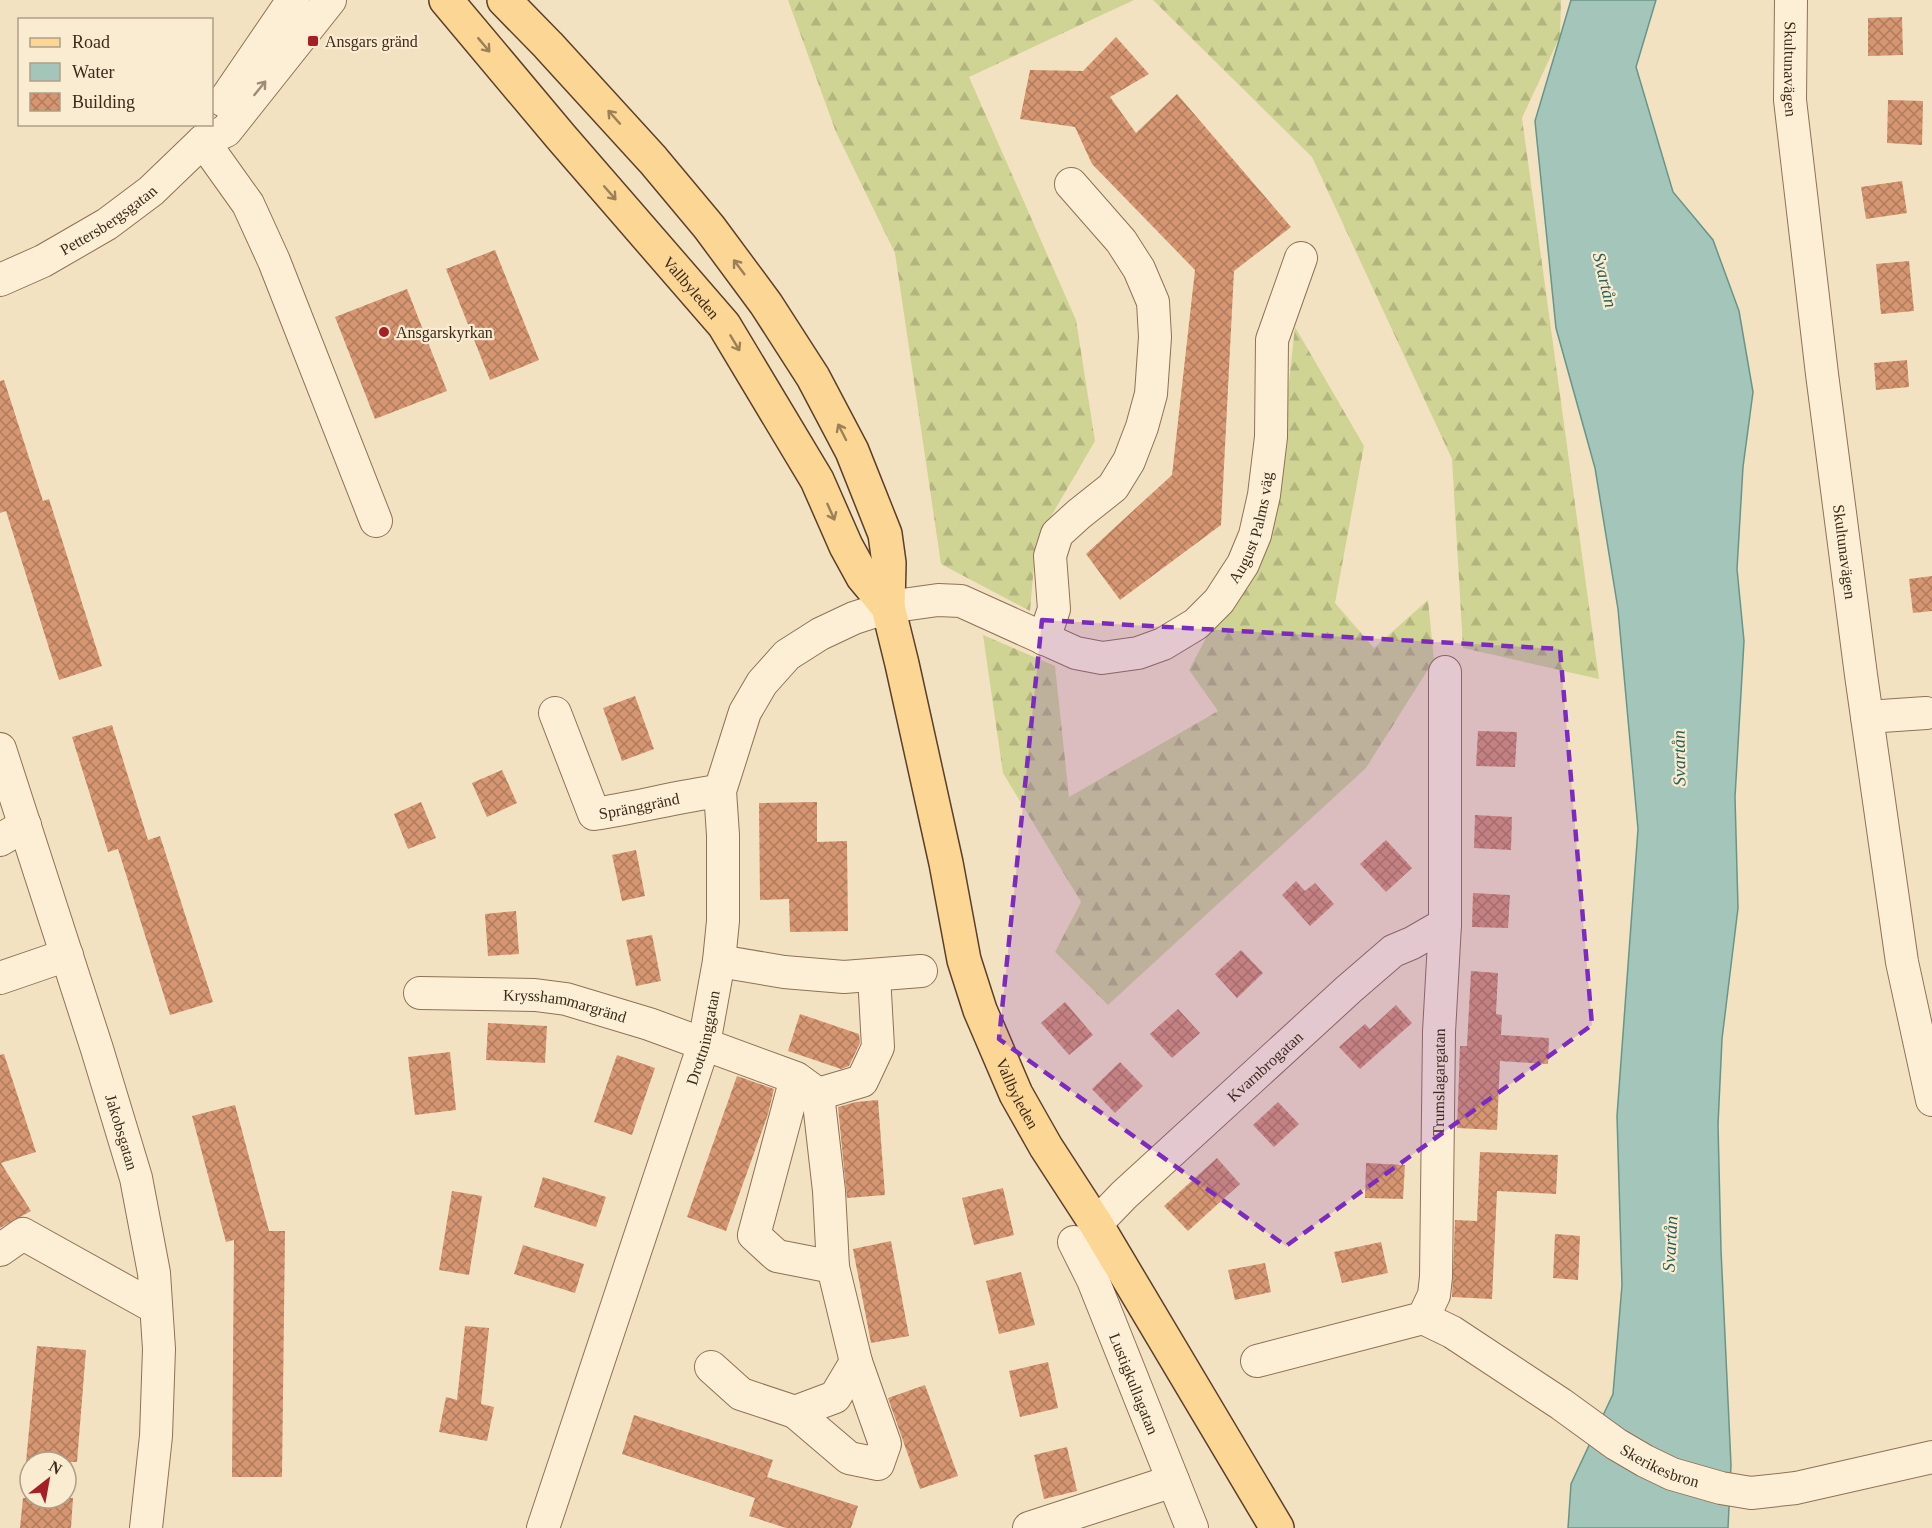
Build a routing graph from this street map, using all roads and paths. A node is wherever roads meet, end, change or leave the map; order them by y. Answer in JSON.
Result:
{"nodes":[{"id":1,"x":293,"y":0,"type":"edge"},
{"id":2,"x":330,"y":0,"type":"edge"},
{"id":3,"x":446,"y":0,"type":"edge"},
{"id":4,"x":504,"y":0,"type":"edge"},
{"id":5,"x":1791,"y":0,"type":"edge"},
{"id":6,"x":213,"y":120,"type":"edge"},
{"id":7,"x":208,"y":128,"type":"edge"},
{"id":8,"x":1071,"y":184,"type":"dead end"},
{"id":9,"x":1301,"y":258,"type":"dead end"},
{"id":10,"x":0,"y":280,"type":"edge"},
{"id":11,"x":376,"y":521,"type":"dead end"},
{"id":12,"x":888,"y":607,"type":"junction"},
{"id":13,"x":1044,"y":639,"type":"junction"},
{"id":14,"x":1445,"y":672,"type":"dead end"},
{"id":15,"x":555,"y":713,"type":"dead end"},
{"id":16,"x":1926,"y":713,"type":"dead end"},
{"id":17,"x":1867,"y":717,"type":"junction"},
{"id":18,"x":0,"y":749,"type":"edge"},
{"id":19,"x":720,"y":791,"type":"junction"},
{"id":20,"x":12,"y":832,"type":"edge"},
{"id":21,"x":1445,"y":924,"type":"junction"},
{"id":22,"x":67,"y":956,"type":"junction"},
{"id":23,"x":719,"y":961,"type":"junction"},
{"id":24,"x":921,"y":971,"type":"dead end"},
{"id":25,"x":874,"y":975,"type":"junction"},
{"id":26,"x":0,"y":978,"type":"edge"},
{"id":27,"x":420,"y":993,"type":"dead end"},
{"id":28,"x":704,"y":1044,"type":"junction"},
{"id":29,"x":807,"y":1086,"type":"junction"},
{"id":30,"x":1932,"y":1100,"type":"edge"},
{"id":31,"x":1085,"y":1233,"type":"junction"},
{"id":32,"x":0,"y":1250,"type":"edge"},
{"id":33,"x":833,"y":1267,"type":"junction"},
{"id":34,"x":156,"y":1308,"type":"junction"},
{"id":35,"x":1423,"y":1318,"type":"junction"},
{"id":36,"x":1257,"y":1361,"type":"dead end"},
{"id":37,"x":856,"y":1362,"type":"junction"},
{"id":38,"x":711,"y":1367,"type":"dead end"},
{"id":39,"x":795,"y":1412,"type":"junction"},
{"id":40,"x":1932,"y":1457,"type":"edge"},
{"id":41,"x":1173,"y":1481,"type":"junction"},
{"id":42,"x":146,"y":1528,"type":"edge"},
{"id":43,"x":543,"y":1528,"type":"edge"},
{"id":44,"x":1029,"y":1528,"type":"edge"},
{"id":45,"x":1192,"y":1528,"type":"edge"},
{"id":46,"x":1277,"y":1528,"type":"edge"}],
"edges":[{"from":1,"to":6,"type":"street","name":"Pettersbergsgatan"},
{"from":7,"to":2,"type":"street","name":"Pettersbergsgatan","one_way":true},
{"from":3,"to":12,"type":"main road","name":"Vallbyleden","one_way":true},
{"from":12,"to":4,"type":"main road","name":"Vallbyleden","one_way":true},
{"from":5,"to":17,"type":"street","name":"Skultunavägen"},
{"from":7,"to":10,"type":"street","name":"Pettersbergsgatan"},
{"from":7,"to":11,"type":"street"},
{"from":8,"to":13,"type":"street"},
{"from":9,"to":13,"type":"street","name":"August Palms väg"},
{"from":12,"to":13,"type":"street","name":"August Palms väg"},
{"from":12,"to":19,"type":"street","name":"Drottninggatan"},
{"from":12,"to":31,"type":"main road","name":"Vallbyleden"},
{"from":14,"to":21,"type":"street","name":"Trumslagargatan"},
{"from":15,"to":19,"type":"street","name":"Spränggränd"},
{"from":16,"to":17,"type":"street"},
{"from":17,"to":30,"type":"street","name":"Skultunavägen"},
{"from":18,"to":20,"type":"street","name":"Jakobsgatan"},
{"from":19,"to":23,"type":"street","name":"Drottninggatan"},
{"from":20,"to":22,"type":"street","name":"Jakobsgatan"},
{"from":21,"to":31,"type":"street","name":"Kvarnbrogatan"},
{"from":21,"to":35,"type":"street","name":"Trumslagargatan"},
{"from":22,"to":26,"type":"street"},
{"from":22,"to":34,"type":"street","name":"Jakobsgatan"},
{"from":23,"to":25,"type":"street"},
{"from":23,"to":28,"type":"street","name":"Drottninggatan"},
{"from":24,"to":25,"type":"street"},
{"from":25,"to":29,"type":"street"},
{"from":27,"to":28,"type":"street","name":"Krysshammargränd"},
{"from":28,"to":29,"type":"street","name":"Krysshammargränd"},
{"from":28,"to":43,"type":"street","name":"Drottninggatan"},
{"from":29,"to":33,"type":"street"},
{"from":29,"to":33,"type":"street"},
{"from":31,"to":41,"type":"street","name":"Lustigkullagatan"},
{"from":31,"to":46,"type":"main road","name":"Vallbyleden"},
{"from":32,"to":34,"type":"street"},
{"from":33,"to":37,"type":"street"},
{"from":34,"to":42,"type":"street","name":"Jakobsgatan"},
{"from":35,"to":36,"type":"street"},
{"from":35,"to":40,"type":"street","name":"Skerikesbron"},
{"from":37,"to":39,"type":"street"},
{"from":37,"to":39,"type":"street"},
{"from":38,"to":39,"type":"street"},
{"from":41,"to":44,"type":"street"},
{"from":41,"to":45,"type":"street","name":"Lustigkullagatan"}]}
